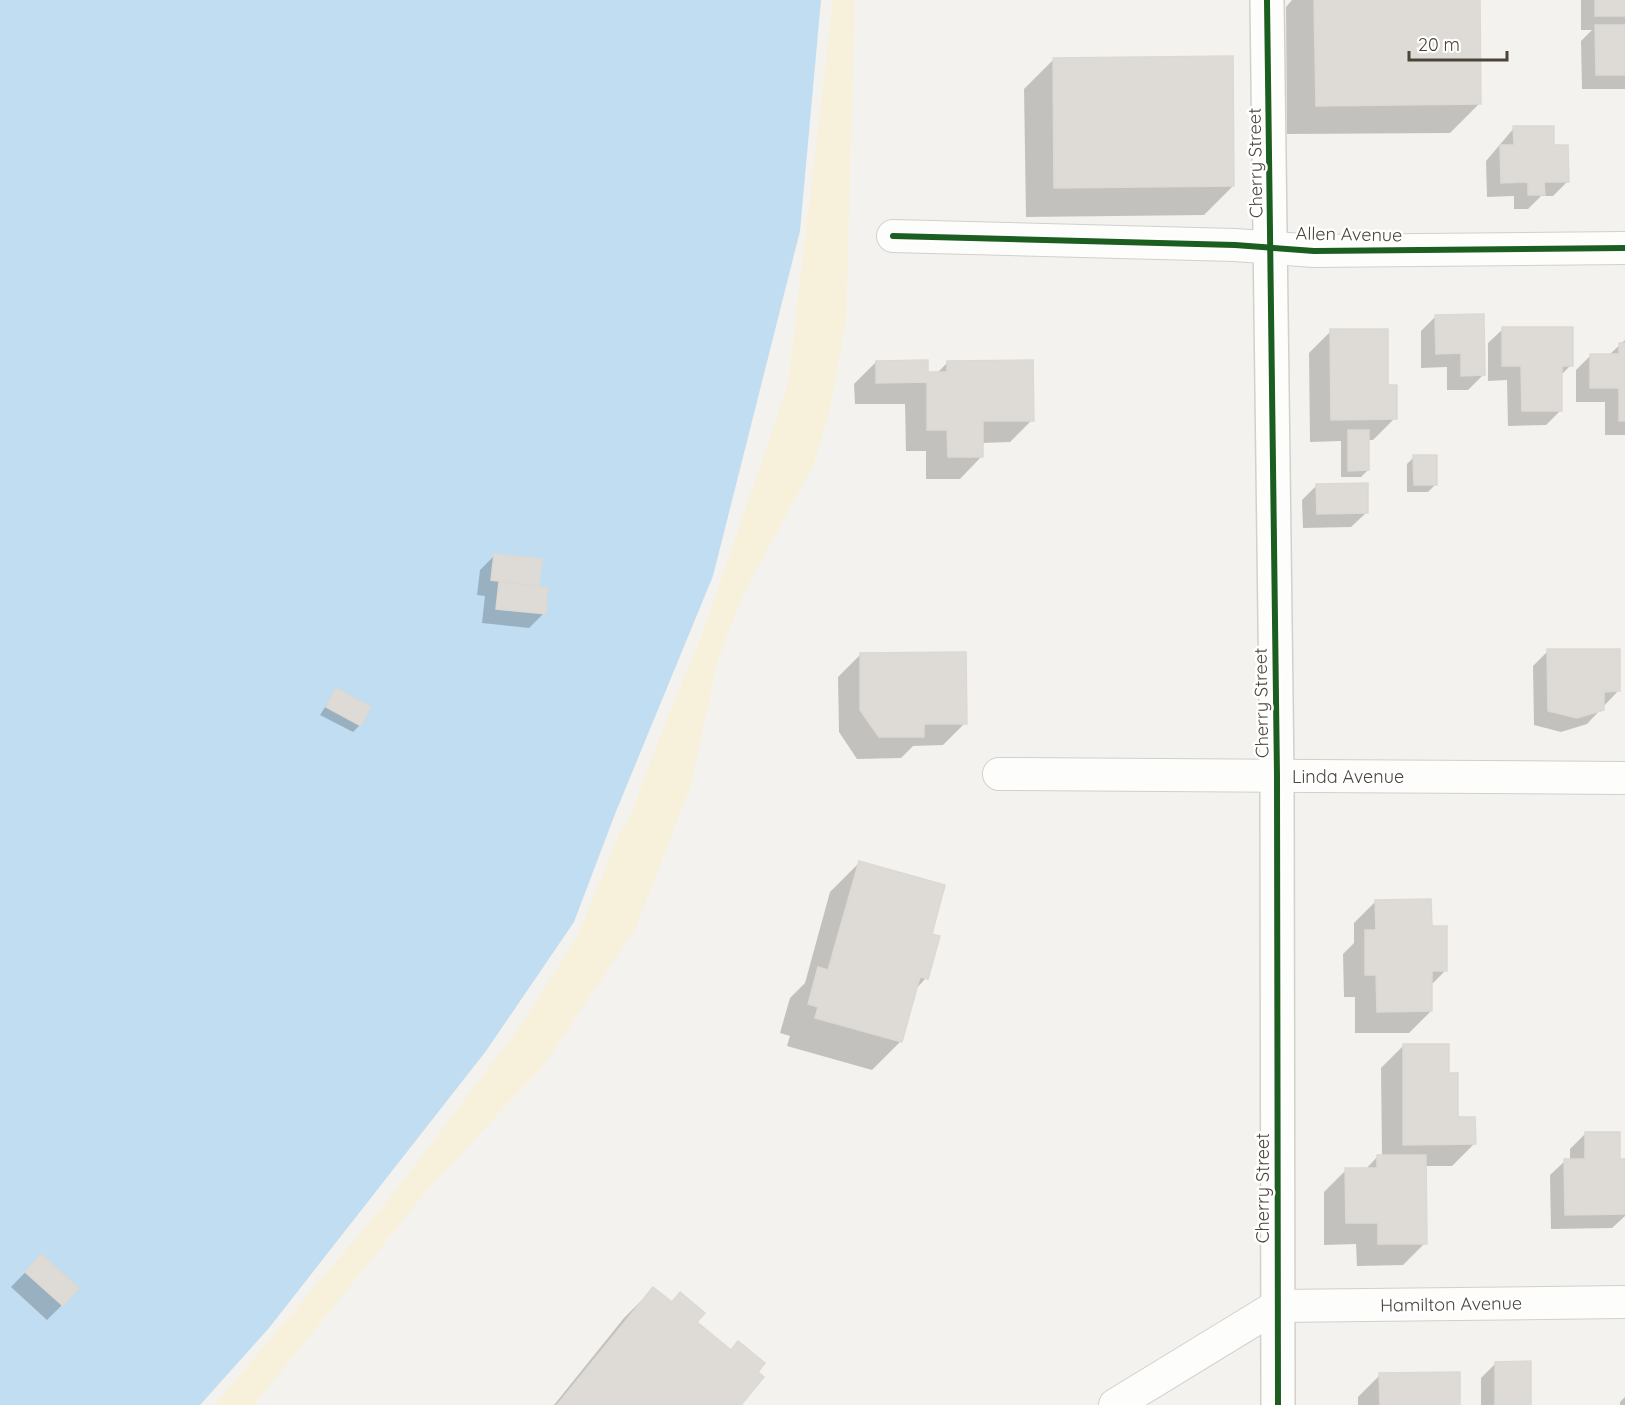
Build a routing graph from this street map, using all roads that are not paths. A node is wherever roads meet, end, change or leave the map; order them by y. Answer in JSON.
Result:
{"nodes":[{"id":1,"x":1267,"y":0,"type":"edge"},
{"id":2,"x":893,"y":236,"type":"dead end"},
{"id":3,"x":1271,"y":248,"type":"junction"},
{"id":4,"x":1625,"y":248,"type":"edge"},
{"id":5,"x":999,"y":774,"type":"dead end"},
{"id":6,"x":1277,"y":776,"type":"junction"},
{"id":7,"x":1625,"y":778,"type":"edge"},
{"id":8,"x":1625,"y":1302,"type":"edge"},
{"id":9,"x":1277,"y":1306,"type":"junction"},
{"id":10,"x":1115,"y":1405,"type":"edge"},
{"id":11,"x":1278,"y":1405,"type":"edge"}],
"edges":[{"from":1,"to":3,"type":"street","name":"Cherry Street"},
{"from":2,"to":3,"type":"street","name":"Allen Avenue"},
{"from":3,"to":4,"type":"street","name":"Allen Avenue"},
{"from":3,"to":6,"type":"street","name":"Cherry Street"},
{"from":5,"to":6,"type":"street","name":"Linda Avenue"},
{"from":6,"to":7,"type":"street","name":"Linda Avenue"},
{"from":6,"to":9,"type":"street","name":"Cherry Street"},
{"from":8,"to":9,"type":"street","name":"Hamilton Avenue"},
{"from":9,"to":10,"type":"street"},
{"from":9,"to":11,"type":"street","name":"Cherry Street"}]}
